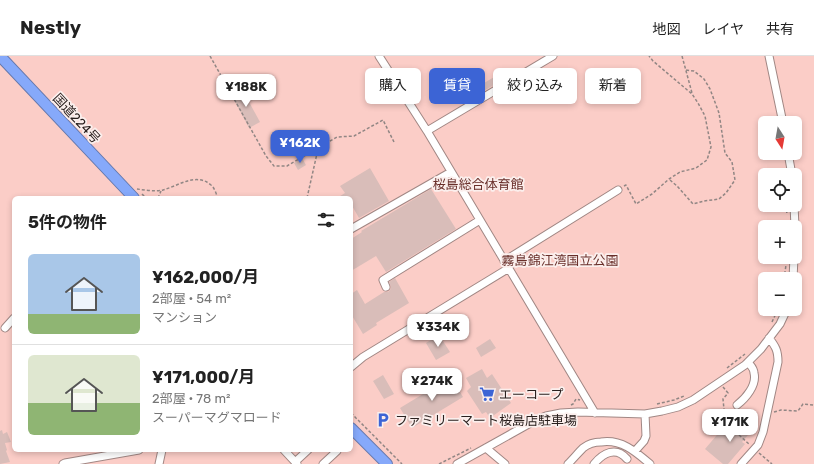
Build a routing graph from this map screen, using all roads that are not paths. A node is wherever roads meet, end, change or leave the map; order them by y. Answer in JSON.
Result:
{"nodes":[{"id":1,"x":0,"y":56,"type":"edge"},
{"id":2,"x":379,"y":56,"type":"edge"},
{"id":3,"x":553,"y":56,"type":"edge"},
{"id":4,"x":769,"y":56,"type":"edge"},
{"id":5,"x":782,"y":116,"type":"edge"},
{"id":6,"x":427,"y":132,"type":"junction"},
{"id":7,"x":451,"y":172,"type":"junction"},
{"id":8,"x":618,"y":190,"type":"road end"},
{"id":9,"x":136,"y":193,"type":"edge"},
{"id":10,"x":480,"y":220,"type":"junction"},
{"id":11,"x":353,"y":229,"type":"edge"},
{"id":12,"x":504,"y":261,"type":"junction"},
{"id":13,"x":508,"y":268,"type":"junction"},
{"id":14,"x":386,"y":287,"type":"dead end"},
{"id":15,"x":784,"y":316,"type":"edge"},
{"id":16,"x":12,"y":320,"type":"edge"},
{"id":17,"x":5,"y":328,"type":"dead end"},
{"id":18,"x":769,"y":338,"type":"junction"},
{"id":19,"x":748,"y":362,"type":"junction"},
{"id":20,"x":353,"y":365,"type":"edge"},
{"id":21,"x":737,"y":405,"type":"dead end"},
{"id":22,"x":595,"y":413,"type":"junction"},
{"id":23,"x":645,"y":414,"type":"junction"},
{"id":24,"x":353,"y":430,"type":"edge"},
{"id":25,"x":486,"y":448,"type":"junction"},
{"id":26,"x":635,"y":451,"type":"junction"},
{"id":27,"x":128,"y":452,"type":"edge"},
{"id":28,"x":162,"y":452,"type":"edge"},
{"id":29,"x":286,"y":452,"type":"edge"},
{"id":30,"x":306,"y":452,"type":"edge"},
{"id":31,"x":337,"y":452,"type":"edge"},
{"id":32,"x":628,"y":459,"type":"dead end"},
{"id":33,"x":296,"y":463,"type":"edge"},
{"id":34,"x":63,"y":464,"type":"edge"},
{"id":35,"x":159,"y":464,"type":"edge"},
{"id":36,"x":323,"y":464,"type":"edge"},
{"id":37,"x":387,"y":464,"type":"edge"},
{"id":38,"x":457,"y":464,"type":"edge"},
{"id":39,"x":505,"y":464,"type":"edge"},
{"id":40,"x":568,"y":464,"type":"edge"},
{"id":41,"x":594,"y":464,"type":"edge"},
{"id":42,"x":650,"y":464,"type":"edge"},
{"id":43,"x":741,"y":464,"type":"edge"}],
"edges":[{"from":1,"to":9,"type":"highway","name":"国道224号"},
{"from":2,"to":6,"type":"street"},
{"from":3,"to":6,"type":"street"},
{"from":4,"to":5,"type":"street"},
{"from":6,"to":7,"type":"street"},
{"from":7,"to":10,"type":"street"},
{"from":7,"to":11,"type":"street"},
{"from":8,"to":12,"type":"street"},
{"from":10,"to":12,"type":"street"},
{"from":10,"to":14,"type":"street"},
{"from":12,"to":13,"type":"street"},
{"from":13,"to":20,"type":"street"},
{"from":13,"to":22,"type":"street"},
{"from":15,"to":18,"type":"street"},
{"from":16,"to":17,"type":"street"},
{"from":18,"to":19,"type":"street"},
{"from":18,"to":43,"type":"street"},
{"from":19,"to":21,"type":"street"},
{"from":19,"to":23,"type":"street"},
{"from":22,"to":23,"type":"street"},
{"from":22,"to":25,"type":"street"},
{"from":23,"to":26,"type":"street"},
{"from":24,"to":37,"type":"highway"},
{"from":25,"to":38,"type":"street"},
{"from":25,"to":39,"type":"street"},
{"from":26,"to":40,"type":"street"},
{"from":26,"to":42,"type":"street"},
{"from":27,"to":34,"type":"street"},
{"from":28,"to":35,"type":"street"},
{"from":29,"to":33,"type":"street"},
{"from":30,"to":33,"type":"street"},
{"from":31,"to":36,"type":"street"},
{"from":32,"to":41,"type":"street"}]}
